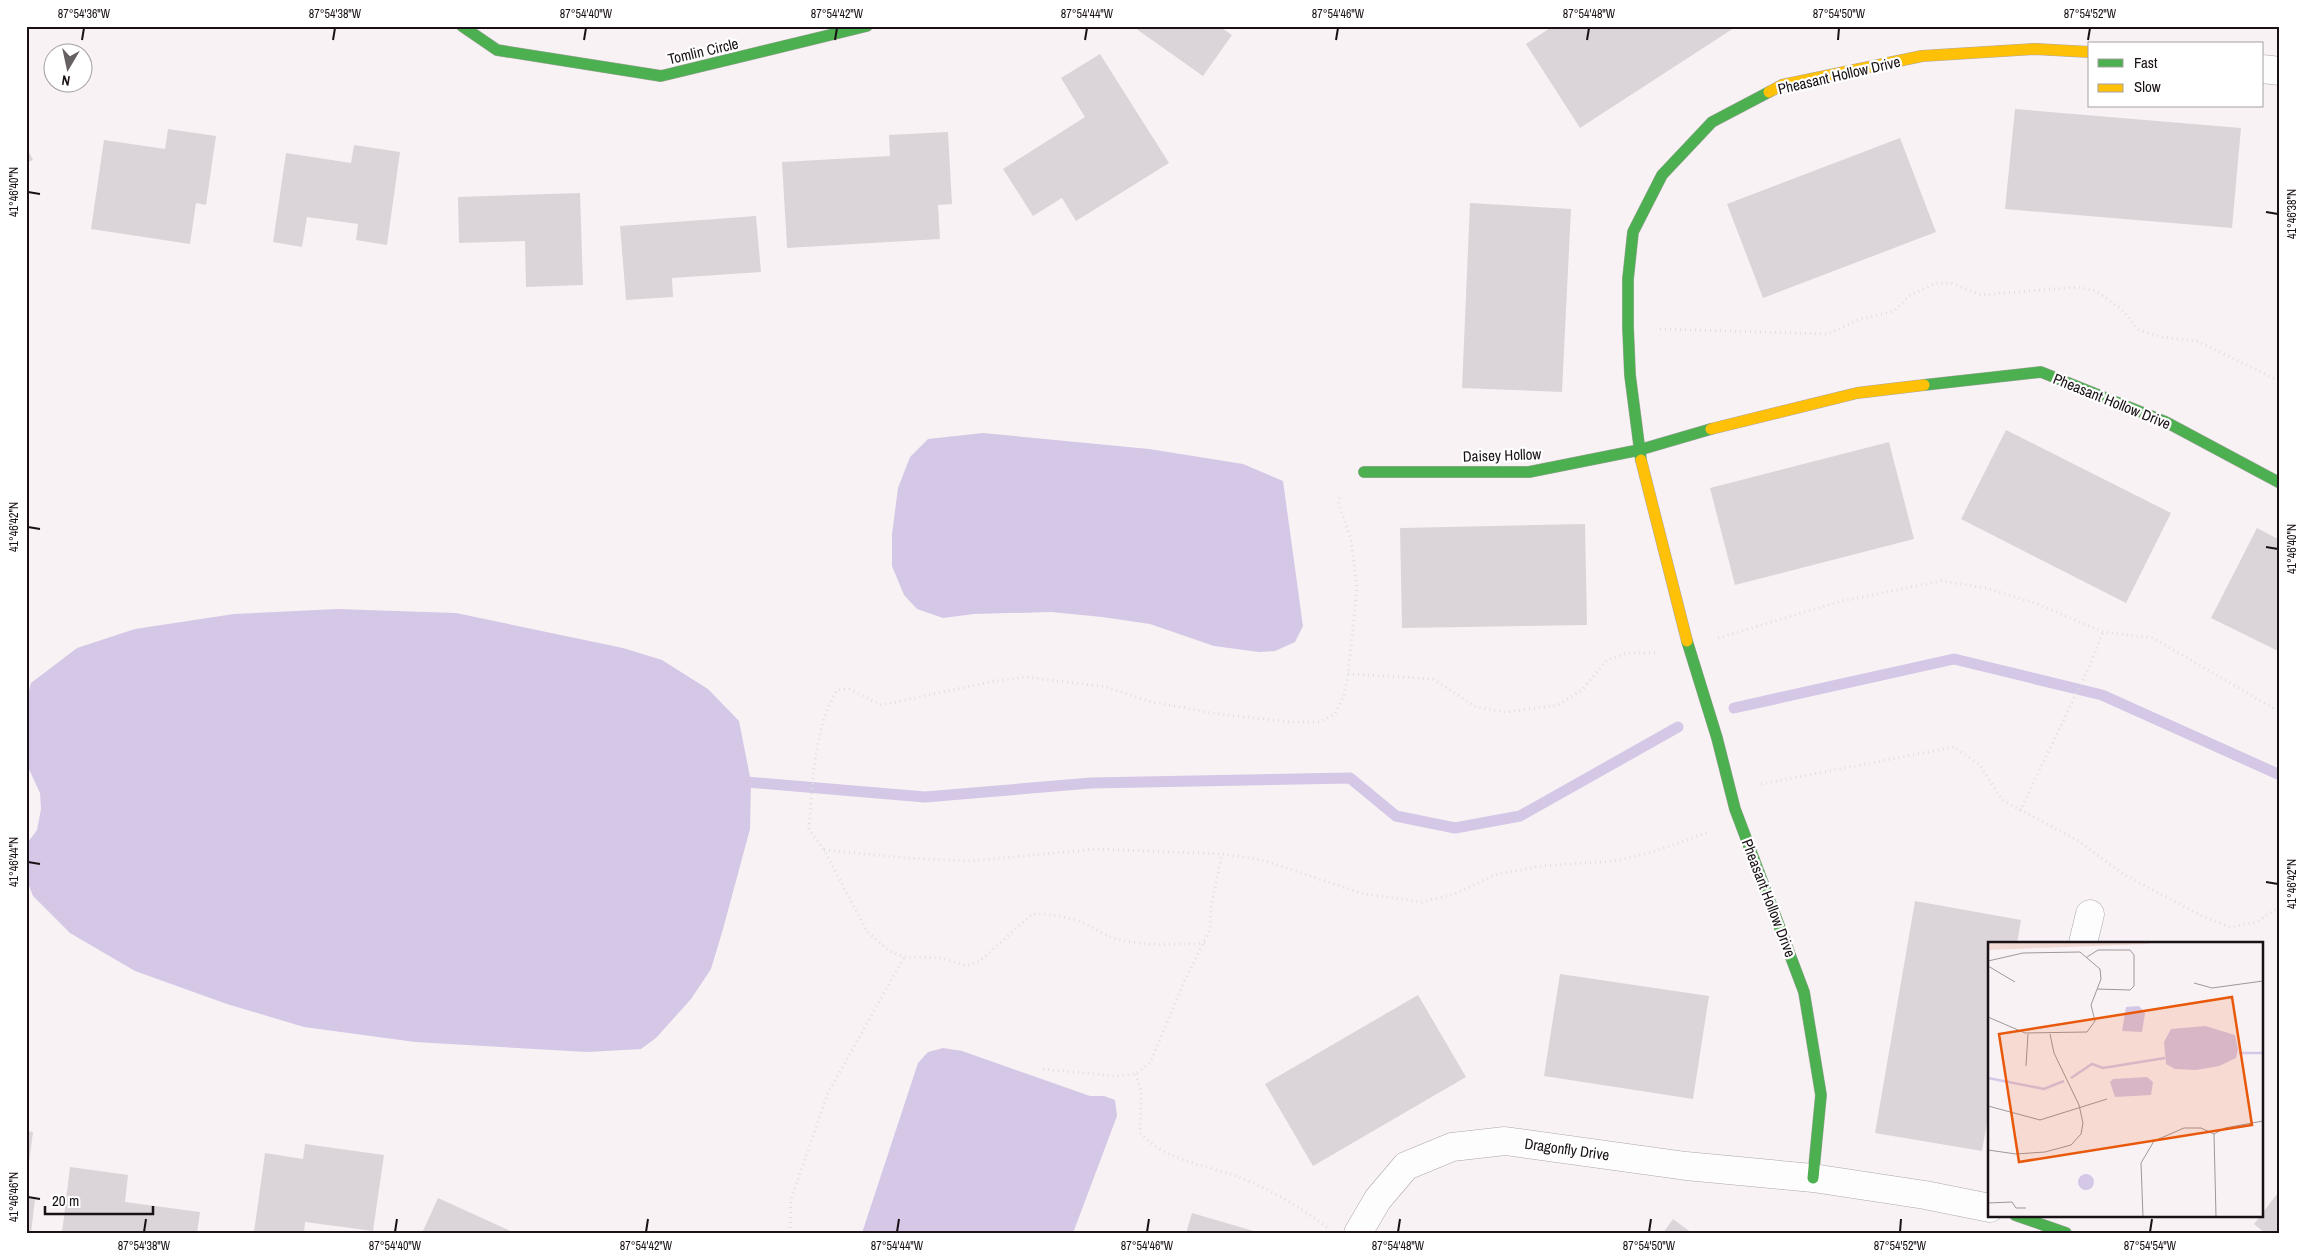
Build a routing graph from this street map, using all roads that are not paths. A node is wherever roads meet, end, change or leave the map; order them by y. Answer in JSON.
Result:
{"nodes":[{"id":1,"x":462,"y":26,"type":"edge"},
{"id":2,"x":867,"y":26,"type":"edge"},
{"id":3,"x":2088,"y":52,"type":"edge"},
{"id":4,"x":2264,"y":69,"type":"edge"},
{"id":5,"x":2280,"y":71,"type":"edge"},
{"id":6,"x":1639,"y":450,"type":"junction"},
{"id":7,"x":1364,"y":472,"type":"road end"},
{"id":8,"x":2280,"y":482,"type":"edge"},
{"id":9,"x":2090,"y":914,"type":"dead end"},
{"id":10,"x":2083,"y":942,"type":"edge"},
{"id":11,"x":1813,"y":1178,"type":"junction"},
{"id":12,"x":1988,"y":1208,"type":"edge"},
{"id":13,"x":2018,"y":1216,"type":"edge"},
{"id":14,"x":1358,"y":1233,"type":"edge"},
{"id":15,"x":2066,"y":1233,"type":"edge"}],
"edges":[{"from":1,"to":2,"type":"street","name":"Tomlin Circle"},
{"from":3,"to":6,"type":"street","name":"Pheasant Hollow Drive"},
{"from":4,"to":5,"type":"street"},
{"from":6,"to":7,"type":"street","name":"Daisey Hollow"},
{"from":6,"to":8,"type":"street","name":"Pheasant Hollow Drive"},
{"from":6,"to":11,"type":"street","name":"Pheasant Hollow Drive"},
{"from":9,"to":10,"type":"street"},
{"from":11,"to":12,"type":"street"},
{"from":11,"to":14,"type":"street","name":"Dragonfly Drive"},
{"from":13,"to":15,"type":"street"}]}
